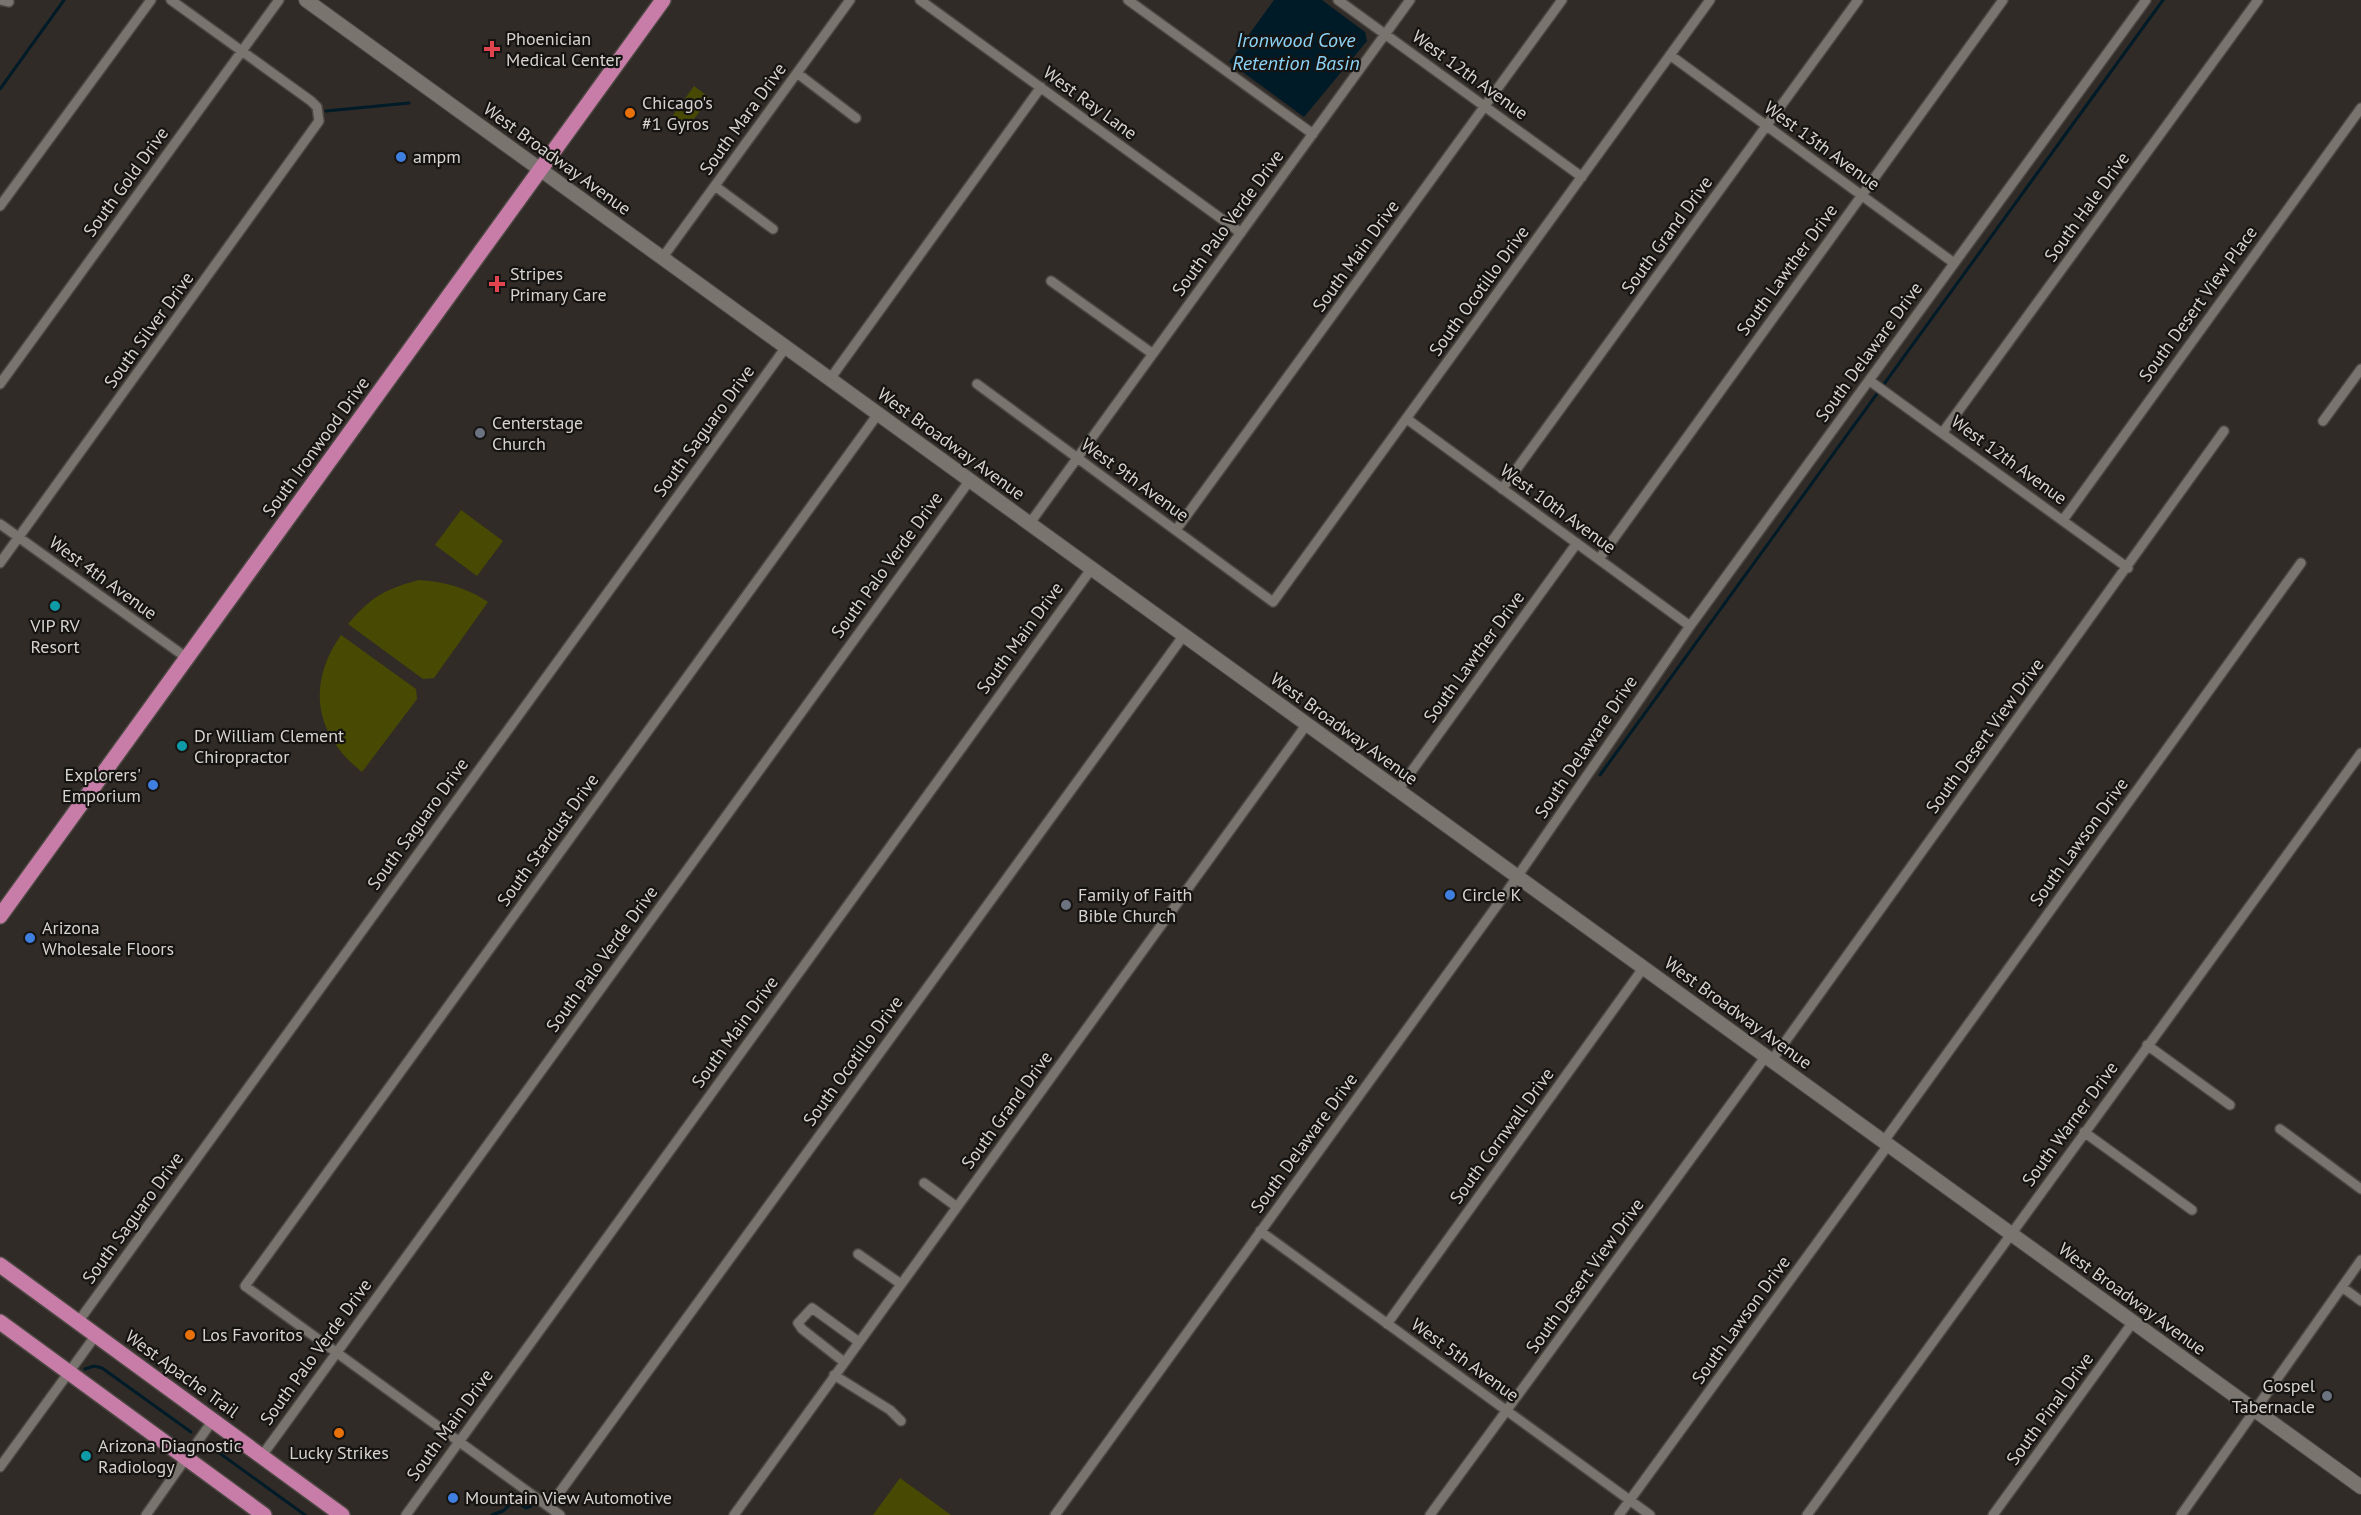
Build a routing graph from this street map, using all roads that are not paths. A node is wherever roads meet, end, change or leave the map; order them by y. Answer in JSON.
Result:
{"nodes":[{"id":1,"x":151,"y":0,"type":"edge"},
{"id":2,"x":171,"y":0,"type":"edge"},
{"id":3,"x":279,"y":0,"type":"edge"},
{"id":4,"x":306,"y":0,"type":"edge"},
{"id":5,"x":663,"y":0,"type":"edge"},
{"id":6,"x":850,"y":0,"type":"edge"},
{"id":7,"x":920,"y":0,"type":"edge"},
{"id":8,"x":1128,"y":0,"type":"edge"},
{"id":9,"x":1338,"y":0,"type":"edge"},
{"id":10,"x":1410,"y":0,"type":"edge"},
{"id":11,"x":1562,"y":0,"type":"edge"},
{"id":12,"x":1710,"y":0,"type":"edge"},
{"id":13,"x":1858,"y":0,"type":"edge"},
{"id":14,"x":2003,"y":0,"type":"edge"},
{"id":15,"x":2146,"y":0,"type":"edge"},
{"id":16,"x":2258,"y":0,"type":"edge"},
{"id":17,"x":1385,"y":34,"type":"junction"},
{"id":18,"x":242,"y":52,"type":"junction"},
{"id":19,"x":1670,"y":55,"type":"junction"},
{"id":20,"x":797,"y":73,"type":"junction"},
{"id":21,"x":1041,"y":87,"type":"junction"},
{"id":22,"x":1485,"y":106,"type":"junction"},
{"id":23,"x":2361,"y":108,"type":"edge"},
{"id":24,"x":856,"y":118,"type":"dead end"},
{"id":25,"x":1766,"y":126,"type":"junction"},
{"id":26,"x":1313,"y":134,"type":"junction"},
{"id":27,"x":541,"y":169,"type":"junction"},
{"id":28,"x":1582,"y":177,"type":"junction"},
{"id":29,"x":715,"y":186,"type":"junction"},
{"id":30,"x":1861,"y":195,"type":"junction"},
{"id":31,"x":0,"y":206,"type":"edge"},
{"id":32,"x":773,"y":229,"type":"dead end"},
{"id":33,"x":1241,"y":233,"type":"junction"},
{"id":34,"x":663,"y":257,"type":"junction"},
{"id":35,"x":1954,"y":263,"type":"junction"},
{"id":36,"x":1051,"y":281,"type":"dead end"},
{"id":37,"x":786,"y":347,"type":"junction"},
{"id":38,"x":1153,"y":354,"type":"junction"},
{"id":39,"x":2361,"y":369,"type":"edge"},
{"id":40,"x":830,"y":379,"type":"junction"},
{"id":41,"x":0,"y":384,"type":"edge"},
{"id":42,"x":977,"y":384,"type":"dead end"},
{"id":43,"x":1878,"y":386,"type":"junction"},
{"id":44,"x":878,"y":414,"type":"junction"},
{"id":45,"x":1407,"y":419,"type":"junction"},
{"id":46,"x":2323,"y":421,"type":"dead end"},
{"id":47,"x":2224,"y":431,"type":"dead end"},
{"id":48,"x":1943,"y":432,"type":"junction"},
{"id":49,"x":1078,"y":458,"type":"junction"},
{"id":50,"x":970,"y":480,"type":"junction"},
{"id":51,"x":1502,"y":489,"type":"junction"},
{"id":52,"x":2063,"y":520,"type":"junction"},
{"id":53,"x":0,"y":524,"type":"edge"},
{"id":54,"x":1030,"y":524,"type":"junction"},
{"id":55,"x":1176,"y":530,"type":"junction"},
{"id":56,"x":19,"y":537,"type":"junction"},
{"id":57,"x":1577,"y":543,"type":"junction"},
{"id":58,"x":1599,"y":559,"type":"junction"},
{"id":59,"x":0,"y":563,"type":"edge"},
{"id":60,"x":2301,"y":563,"type":"dead end"},
{"id":61,"x":1092,"y":568,"type":"junction"},
{"id":62,"x":2128,"y":568,"type":"junction"},
{"id":63,"x":1273,"y":602,"type":"joint"},
{"id":64,"x":1690,"y":626,"type":"junction"},
{"id":65,"x":1184,"y":634,"type":"junction"},
{"id":66,"x":187,"y":658,"type":"junction"},
{"id":67,"x":1307,"y":724,"type":"junction"},
{"id":68,"x":2361,"y":753,"type":"edge"},
{"id":69,"x":1398,"y":790,"type":"junction"},
{"id":70,"x":1518,"y":876,"type":"junction"},
{"id":71,"x":0,"y":916,"type":"edge"},
{"id":72,"x":1644,"y":967,"type":"junction"},
{"id":73,"x":2147,"y":1045,"type":"junction"},
{"id":74,"x":1769,"y":1058,"type":"junction"},
{"id":75,"x":2230,"y":1105,"type":"dead end"},
{"id":76,"x":2280,"y":1129,"type":"dead end"},
{"id":77,"x":2084,"y":1132,"type":"junction"},
{"id":78,"x":1886,"y":1142,"type":"junction"},
{"id":79,"x":924,"y":1183,"type":"dead end"},
{"id":80,"x":2361,"y":1189,"type":"edge"},
{"id":81,"x":957,"y":1206,"type":"junction"},
{"id":82,"x":2192,"y":1210,"type":"dead end"},
{"id":83,"x":1260,"y":1231,"type":"junction"},
{"id":84,"x":2011,"y":1234,"type":"junction"},
{"id":85,"x":858,"y":1254,"type":"dead end"},
{"id":86,"x":2361,"y":1260,"type":"edge"},
{"id":87,"x":0,"y":1265,"type":"edge"},
{"id":88,"x":901,"y":1284,"type":"junction"},
{"id":89,"x":2342,"y":1287,"type":"junction"},
{"id":90,"x":2361,"y":1301,"type":"edge"},
{"id":91,"x":0,"y":1322,"type":"edge"},
{"id":92,"x":78,"y":1322,"type":"junction"},
{"id":93,"x":2133,"y":1322,"type":"junction"},
{"id":94,"x":1387,"y":1324,"type":"junction"},
{"id":95,"x":96,"y":1335,"type":"junction"},
{"id":96,"x":859,"y":1342,"type":"junction"},
{"id":97,"x":336,"y":1352,"type":"junction"},
{"id":98,"x":844,"y":1362,"type":"junction"},
{"id":99,"x":69,"y":1372,"type":"junction"},
{"id":100,"x":834,"y":1375,"type":"junction"},
{"id":101,"x":2256,"y":1411,"type":"junction"},
{"id":102,"x":1507,"y":1412,"type":"junction"},
{"id":103,"x":213,"y":1420,"type":"junction"},
{"id":104,"x":901,"y":1421,"type":"dead end"},
{"id":105,"x":459,"y":1441,"type":"junction"},
{"id":106,"x":261,"y":1457,"type":"junction"},
{"id":107,"x":187,"y":1459,"type":"junction"},
{"id":108,"x":0,"y":1467,"type":"edge"},
{"id":109,"x":2361,"y":1487,"type":"edge"},
{"id":110,"x":1630,"y":1501,"type":"junction"},
{"id":111,"x":549,"y":1507,"type":"junction"},
{"id":112,"x":146,"y":1515,"type":"edge"},
{"id":113,"x":264,"y":1515,"type":"edge"},
{"id":114,"x":342,"y":1515,"type":"edge"},
{"id":115,"x":406,"y":1515,"type":"edge"},
{"id":116,"x":560,"y":1515,"type":"edge"},
{"id":117,"x":734,"y":1515,"type":"edge"},
{"id":118,"x":1055,"y":1515,"type":"edge"},
{"id":119,"x":1430,"y":1515,"type":"edge"},
{"id":120,"x":1619,"y":1515,"type":"edge"},
{"id":121,"x":1650,"y":1515,"type":"edge"},
{"id":122,"x":1807,"y":1515,"type":"edge"},
{"id":123,"x":1993,"y":1515,"type":"edge"},
{"id":124,"x":2181,"y":1515,"type":"edge"}],
"edges":[{"from":1,"to":31,"type":"street"},
{"from":2,"to":18,"type":"street"},
{"from":3,"to":18,"type":"street","name":"South Gold Drive"},
{"from":4,"to":27,"type":"main road","name":"West Broadway Avenue"},
{"from":5,"to":27,"type":"main road","name":"South Ironwood Drive"},
{"from":6,"to":20,"type":"street","name":"South Mara Drive"},
{"from":7,"to":21,"type":"street","name":"West Ray Lane"},
{"from":8,"to":26,"type":"street"},
{"from":9,"to":17,"type":"street","name":"West 12th Avenue"},
{"from":10,"to":17,"type":"street","name":"South Palo Verde Drive"},
{"from":11,"to":22,"type":"street","name":"South Main Drive"},
{"from":12,"to":19,"type":"street","name":"South Ocotillo Drive"},
{"from":13,"to":25,"type":"street","name":"South Grand Drive"},
{"from":14,"to":30,"type":"street","name":"South Lawther Drive"},
{"from":15,"to":35,"type":"street","name":"South Delaware Drive"},
{"from":16,"to":48,"type":"street","name":"South Hale Drive"},
{"from":17,"to":22,"type":"street","name":"West 12th Avenue"},
{"from":17,"to":26,"type":"street","name":"South Palo Verde Drive"},
{"from":18,"to":41,"type":"street","name":"South Gold Drive"},
{"from":18,"to":56,"type":"street","name":"South Silver Drive"},
{"from":19,"to":25,"type":"street","name":"West 13th Avenue"},
{"from":19,"to":28,"type":"street","name":"South Ocotillo Drive"},
{"from":20,"to":24,"type":"street"},
{"from":20,"to":29,"type":"street","name":"South Mara Drive"},
{"from":21,"to":33,"type":"street","name":"West Ray Lane"},
{"from":21,"to":40,"type":"street"},
{"from":22,"to":28,"type":"street","name":"West 12th Avenue"},
{"from":22,"to":55,"type":"street","name":"South Main Drive"},
{"from":23,"to":52,"type":"street","name":"South Desert View Place"},
{"from":25,"to":30,"type":"street","name":"West 13th Avenue"},
{"from":25,"to":51,"type":"street","name":"South Grand Drive"},
{"from":26,"to":33,"type":"street","name":"South Palo Verde Drive"},
{"from":27,"to":34,"type":"main road","name":"West Broadway Avenue"},
{"from":27,"to":66,"type":"main road","name":"South Ironwood Drive"},
{"from":28,"to":45,"type":"street","name":"South Ocotillo Drive"},
{"from":29,"to":32,"type":"street"},
{"from":29,"to":34,"type":"street","name":"South Mara Drive"},
{"from":30,"to":35,"type":"street","name":"West 13th Avenue"},
{"from":30,"to":58,"type":"street","name":"South Lawther Drive"},
{"from":33,"to":38,"type":"street","name":"South Palo Verde Drive"},
{"from":34,"to":37,"type":"main road","name":"West Broadway Avenue"},
{"from":35,"to":43,"type":"street","name":"South Delaware Drive"},
{"from":36,"to":38,"type":"street"},
{"from":37,"to":40,"type":"main road","name":"West Broadway Avenue"},
{"from":37,"to":92,"type":"street","name":"South Saguaro Drive"},
{"from":38,"to":49,"type":"street","name":"South Palo Verde Drive"},
{"from":39,"to":46,"type":"street"},
{"from":40,"to":44,"type":"main road","name":"West Broadway Avenue"},
{"from":42,"to":49,"type":"street","name":"West 9th Avenue"},
{"from":43,"to":48,"type":"street","name":"West 12th Avenue"},
{"from":43,"to":64,"type":"street","name":"South Delaware Drive"},
{"from":44,"to":50,"type":"main road","name":"West Broadway Avenue"},
{"from":44,"to":97,"type":"street","name":"South Stardust Drive"},
{"from":45,"to":51,"type":"street","name":"West 10th Avenue"},
{"from":45,"to":63,"type":"street","name":"South Ocotillo Drive"},
{"from":47,"to":62,"type":"street","name":"South Desert View Drive"},
{"from":48,"to":52,"type":"street","name":"West 12th Avenue"},
{"from":49,"to":54,"type":"street","name":"South Palo Verde Drive"},
{"from":49,"to":55,"type":"street","name":"West 9th Avenue"},
{"from":50,"to":54,"type":"main road","name":"West Broadway Avenue"},
{"from":50,"to":97,"type":"street","name":"South Palo Verde Drive"},
{"from":51,"to":57,"type":"street","name":"West 10th Avenue"},
{"from":52,"to":62,"type":"street","name":"West 12th Avenue"},
{"from":53,"to":56,"type":"street","name":"West 4th Avenue"},
{"from":54,"to":61,"type":"main road","name":"West Broadway Avenue"},
{"from":55,"to":63,"type":"street","name":"West 9th Avenue"},
{"from":56,"to":59,"type":"street","name":"South Silver Drive"},
{"from":56,"to":66,"type":"street","name":"West 4th Avenue"},
{"from":57,"to":58,"type":"street","name":"West 10th Avenue"},
{"from":57,"to":69,"type":"street","name":"South Lawther Drive"},
{"from":58,"to":64,"type":"street","name":"West 10th Avenue"},
{"from":60,"to":78,"type":"street","name":"South Lawson Drive"},
{"from":61,"to":65,"type":"main road","name":"West Broadway Avenue"},
{"from":61,"to":105,"type":"street","name":"South Main Drive"},
{"from":62,"to":74,"type":"street","name":"South Desert View Drive"},
{"from":64,"to":70,"type":"street","name":"South Delaware Drive"},
{"from":65,"to":67,"type":"main road","name":"West Broadway Avenue"},
{"from":65,"to":111,"type":"street","name":"South Ocotillo Drive"},
{"from":66,"to":71,"type":"main road","name":"South Ironwood Drive"},
{"from":67,"to":69,"type":"main road","name":"West Broadway Avenue"},
{"from":67,"to":81,"type":"street","name":"South Grand Drive"},
{"from":68,"to":73,"type":"street","name":"South Warner Drive"},
{"from":69,"to":70,"type":"main road","name":"West Broadway Avenue"},
{"from":70,"to":72,"type":"main road","name":"West Broadway Avenue"},
{"from":70,"to":83,"type":"street","name":"South Delaware Drive"},
{"from":72,"to":74,"type":"main road","name":"West Broadway Avenue"},
{"from":72,"to":94,"type":"street","name":"South Cornwall Drive"},
{"from":73,"to":75,"type":"street"},
{"from":73,"to":77,"type":"street","name":"South Warner Drive"},
{"from":74,"to":78,"type":"main road","name":"West Broadway Avenue"},
{"from":74,"to":102,"type":"street","name":"South Desert View Drive"},
{"from":76,"to":80,"type":"street"},
{"from":77,"to":82,"type":"street"},
{"from":77,"to":84,"type":"street","name":"South Warner Drive"},
{"from":78,"to":84,"type":"main road","name":"West Broadway Avenue"},
{"from":78,"to":110,"type":"street","name":"South Lawson Drive"},
{"from":79,"to":81,"type":"street"},
{"from":81,"to":88,"type":"street","name":"South Grand Drive"},
{"from":83,"to":94,"type":"street","name":"West 5th Avenue"},
{"from":83,"to":118,"type":"street","name":"South Delaware Drive"},
{"from":84,"to":93,"type":"main road","name":"West Broadway Avenue"},
{"from":84,"to":122,"type":"street","name":"South Warner Drive"},
{"from":85,"to":88,"type":"street"},
{"from":86,"to":89,"type":"street"},
{"from":87,"to":92,"type":"main road","name":"West Apache Trail"},
{"from":88,"to":96,"type":"street","name":"South Grand Drive"},
{"from":89,"to":90,"type":"street"},
{"from":89,"to":101,"type":"street"},
{"from":91,"to":99,"type":"main road"},
{"from":92,"to":95,"type":"main road","name":"West Apache Trail"},
{"from":93,"to":101,"type":"main road","name":"West Broadway Avenue"},
{"from":93,"to":123,"type":"street","name":"South Pinal Drive"},
{"from":94,"to":102,"type":"street","name":"West 5th Avenue"},
{"from":95,"to":99,"type":"street"},
{"from":95,"to":103,"type":"main road","name":"West Apache Trail"},
{"from":96,"to":98,"type":"street","name":"South Grand Drive"},
{"from":96,"to":98,"type":"street"},
{"from":97,"to":105,"type":"street"},
{"from":97,"to":106,"type":"street","name":"South Palo Verde Drive"},
{"from":98,"to":100,"type":"street","name":"South Grand Drive"},
{"from":99,"to":107,"type":"main road"},
{"from":99,"to":108,"type":"street"},
{"from":100,"to":104,"type":"street"},
{"from":100,"to":117,"type":"street","name":"South Grand Drive"},
{"from":101,"to":109,"type":"main road","name":"West Broadway Avenue"},
{"from":101,"to":124,"type":"street"},
{"from":102,"to":110,"type":"street","name":"West 5th Avenue"},
{"from":102,"to":119,"type":"street","name":"South Desert View Drive"},
{"from":103,"to":106,"type":"main road","name":"West Apache Trail"},
{"from":103,"to":107,"type":"street"},
{"from":105,"to":111,"type":"street"},
{"from":105,"to":115,"type":"street","name":"South Main Drive"},
{"from":106,"to":114,"type":"main road","name":"West Apache Trail"},
{"from":107,"to":112,"type":"street"},
{"from":107,"to":113,"type":"main road"},
{"from":110,"to":120,"type":"street","name":"South Lawson Drive"},
{"from":110,"to":121,"type":"street","name":"West 5th Avenue"},
{"from":111,"to":116,"type":"street"}]}
